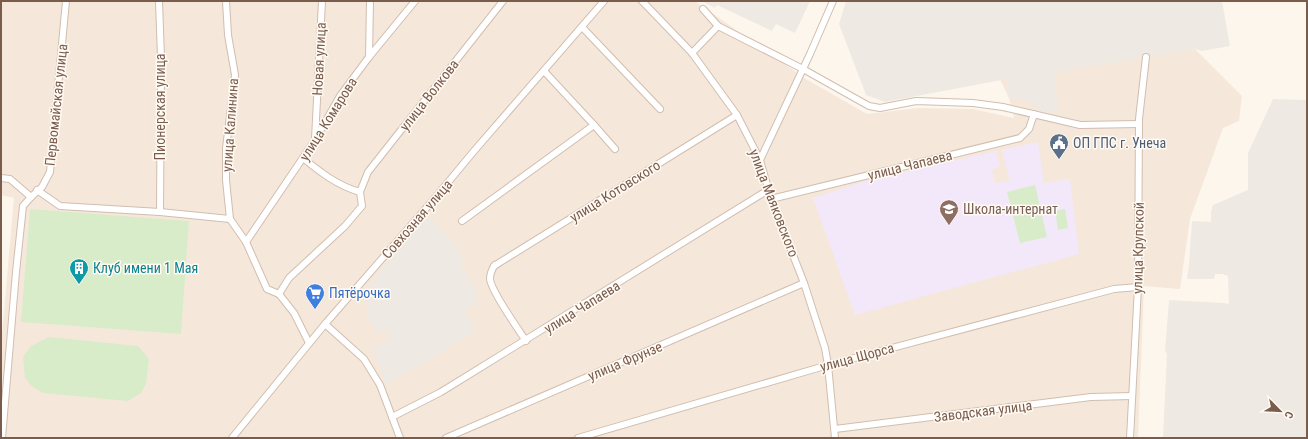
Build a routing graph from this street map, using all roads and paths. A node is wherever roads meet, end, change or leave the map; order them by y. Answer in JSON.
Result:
{"nodes":[{"id":1,"x":66,"y":1,"type":"edge"},
{"id":2,"x":159,"y":1,"type":"edge"},
{"id":3,"x":226,"y":1,"type":"edge"},
{"id":4,"x":322,"y":1,"type":"edge"},
{"id":5,"x":370,"y":1,"type":"edge"},
{"id":6,"x":415,"y":1,"type":"edge"},
{"id":7,"x":503,"y":1,"type":"edge"},
{"id":8,"x":604,"y":1,"type":"edge"},
{"id":9,"x":642,"y":1,"type":"edge"},
{"id":10,"x":833,"y":1,"type":"edge"},
{"id":11,"x":703,"y":9,"type":"dead end"},
{"id":12,"x":718,"y":26,"type":"junction"},
{"id":13,"x":582,"y":27,"type":"junction"},
{"id":14,"x":692,"y":53,"type":"junction"},
{"id":15,"x":368,"y":57,"type":"junction"},
{"id":16,"x":1146,"y":57,"type":"dead end"},
{"id":17,"x":803,"y":69,"type":"junction"},
{"id":18,"x":544,"y":71,"type":"junction"},
{"id":19,"x":660,"y":109,"type":"dead end"},
{"id":20,"x":1034,"y":114,"type":"junction"},
{"id":21,"x":737,"y":115,"type":"junction"},
{"id":22,"x":1139,"y":124,"type":"junction"},
{"id":23,"x":594,"y":125,"type":"junction"},
{"id":24,"x":315,"y":140,"type":"junction"},
{"id":25,"x":615,"y":149,"type":"dead end"},
{"id":26,"x":303,"y":158,"type":"junction"},
{"id":27,"x":760,"y":160,"type":"junction"},
{"id":28,"x":1,"y":178,"type":"edge"},
{"id":29,"x":37,"y":190,"type":"junction"},
{"id":30,"x":768,"y":190,"type":"junction"},
{"id":31,"x":360,"y":192,"type":"junction"},
{"id":32,"x":31,"y":197,"type":"junction"},
{"id":33,"x":771,"y":199,"type":"junction"},
{"id":34,"x":160,"y":212,"type":"junction"},
{"id":35,"x":230,"y":219,"type":"junction"},
{"id":36,"x":462,"y":221,"type":"dead end"},
{"id":37,"x":246,"y":242,"type":"junction"},
{"id":38,"x":804,"y":284,"type":"junction"},
{"id":39,"x":1138,"y":287,"type":"junction"},
{"id":40,"x":279,"y":294,"type":"junction"},
{"id":41,"x":325,"y":324,"type":"junction"},
{"id":42,"x":526,"y":341,"type":"junction"},
{"id":43,"x":309,"y":343,"type":"junction"},
{"id":44,"x":828,"y":364,"type":"junction"},
{"id":45,"x":1132,"y":396,"type":"junction"},
{"id":46,"x":392,"y":417,"type":"junction"},
{"id":47,"x":835,"y":429,"type":"junction"},
{"id":48,"x":2,"y":438,"type":"edge"},
{"id":49,"x":232,"y":438,"type":"edge"},
{"id":50,"x":400,"y":438,"type":"edge"},
{"id":51,"x":446,"y":438,"type":"edge"},
{"id":52,"x":578,"y":438,"type":"edge"},
{"id":53,"x":835,"y":438,"type":"edge"},
{"id":54,"x":1130,"y":438,"type":"edge"}],
"edges":[{"from":1,"to":29,"type":"street","name":"Первомайская улица"},
{"from":2,"to":34,"type":"street","name":"Пионерская улица"},
{"from":3,"to":35,"type":"street","name":"улица Калинина"},
{"from":4,"to":24,"type":"street","name":"Новая улица"},
{"from":5,"to":15,"type":"street"},
{"from":6,"to":15,"type":"street","name":"улица Комарова"},
{"from":7,"to":31,"type":"street","name":"улица Волкова"},
{"from":8,"to":13,"type":"street","name":"Совхозная улица"},
{"from":9,"to":14,"type":"street","name":"улица Маяковского"},
{"from":10,"to":17,"type":"street"},
{"from":11,"to":12,"type":"street"},
{"from":12,"to":14,"type":"street"},
{"from":12,"to":17,"type":"street"},
{"from":13,"to":18,"type":"street","name":"Совхозная улица"},
{"from":13,"to":19,"type":"street"},
{"from":14,"to":21,"type":"street","name":"улица Маяковского"},
{"from":15,"to":24,"type":"street","name":"улица Комарова"},
{"from":16,"to":22,"type":"street","name":"улица Крупской"},
{"from":17,"to":20,"type":"street"},
{"from":17,"to":27,"type":"street"},
{"from":18,"to":23,"type":"street"},
{"from":18,"to":41,"type":"street","name":"Совхозная улица"},
{"from":20,"to":22,"type":"street"},
{"from":20,"to":33,"type":"street","name":"улица Чапаева"},
{"from":21,"to":27,"type":"street","name":"улица Маяковского"},
{"from":21,"to":42,"type":"street","name":"улица Котовского"},
{"from":22,"to":39,"type":"street","name":"улица Крупской"},
{"from":23,"to":25,"type":"street"},
{"from":23,"to":36,"type":"street"},
{"from":24,"to":26,"type":"street","name":"улица Комарова"},
{"from":26,"to":31,"type":"street"},
{"from":26,"to":37,"type":"street","name":"улица Комарова"},
{"from":27,"to":30,"type":"street","name":"улица Маяковского"},
{"from":28,"to":32,"type":"street"},
{"from":29,"to":32,"type":"street","name":"Первомайская улица"},
{"from":29,"to":34,"type":"street"},
{"from":30,"to":33,"type":"street","name":"улица Маяковского"},
{"from":30,"to":42,"type":"street","name":"улица Чапаева"},
{"from":31,"to":40,"type":"street","name":"улица Волкова"},
{"from":32,"to":48,"type":"street","name":"Первомайская улица"},
{"from":33,"to":38,"type":"street","name":"улица Маяковского"},
{"from":34,"to":35,"type":"street"},
{"from":35,"to":37,"type":"street","name":"улица Калинина"},
{"from":37,"to":40,"type":"street","name":"улица Калинина"},
{"from":38,"to":44,"type":"street","name":"улица Маяковского"},
{"from":38,"to":51,"type":"street","name":"улица Фрунзе"},
{"from":39,"to":44,"type":"street","name":"улица Щорса"},
{"from":39,"to":45,"type":"street","name":"улица Крупской"},
{"from":40,"to":43,"type":"street","name":"улица Калинина"},
{"from":41,"to":43,"type":"street","name":"Совхозная улица"},
{"from":41,"to":46,"type":"street"},
{"from":42,"to":46,"type":"street","name":"улица Чапаева"},
{"from":43,"to":49,"type":"street","name":"Совхозная улица"},
{"from":44,"to":47,"type":"street","name":"улица Маяковского"},
{"from":44,"to":52,"type":"street","name":"улица Щорса"},
{"from":45,"to":47,"type":"street","name":"Заводская улица"},
{"from":45,"to":54,"type":"street","name":"улица Крупской"},
{"from":46,"to":50,"type":"street"},
{"from":47,"to":53,"type":"street","name":"улица Маяковского"}]}
